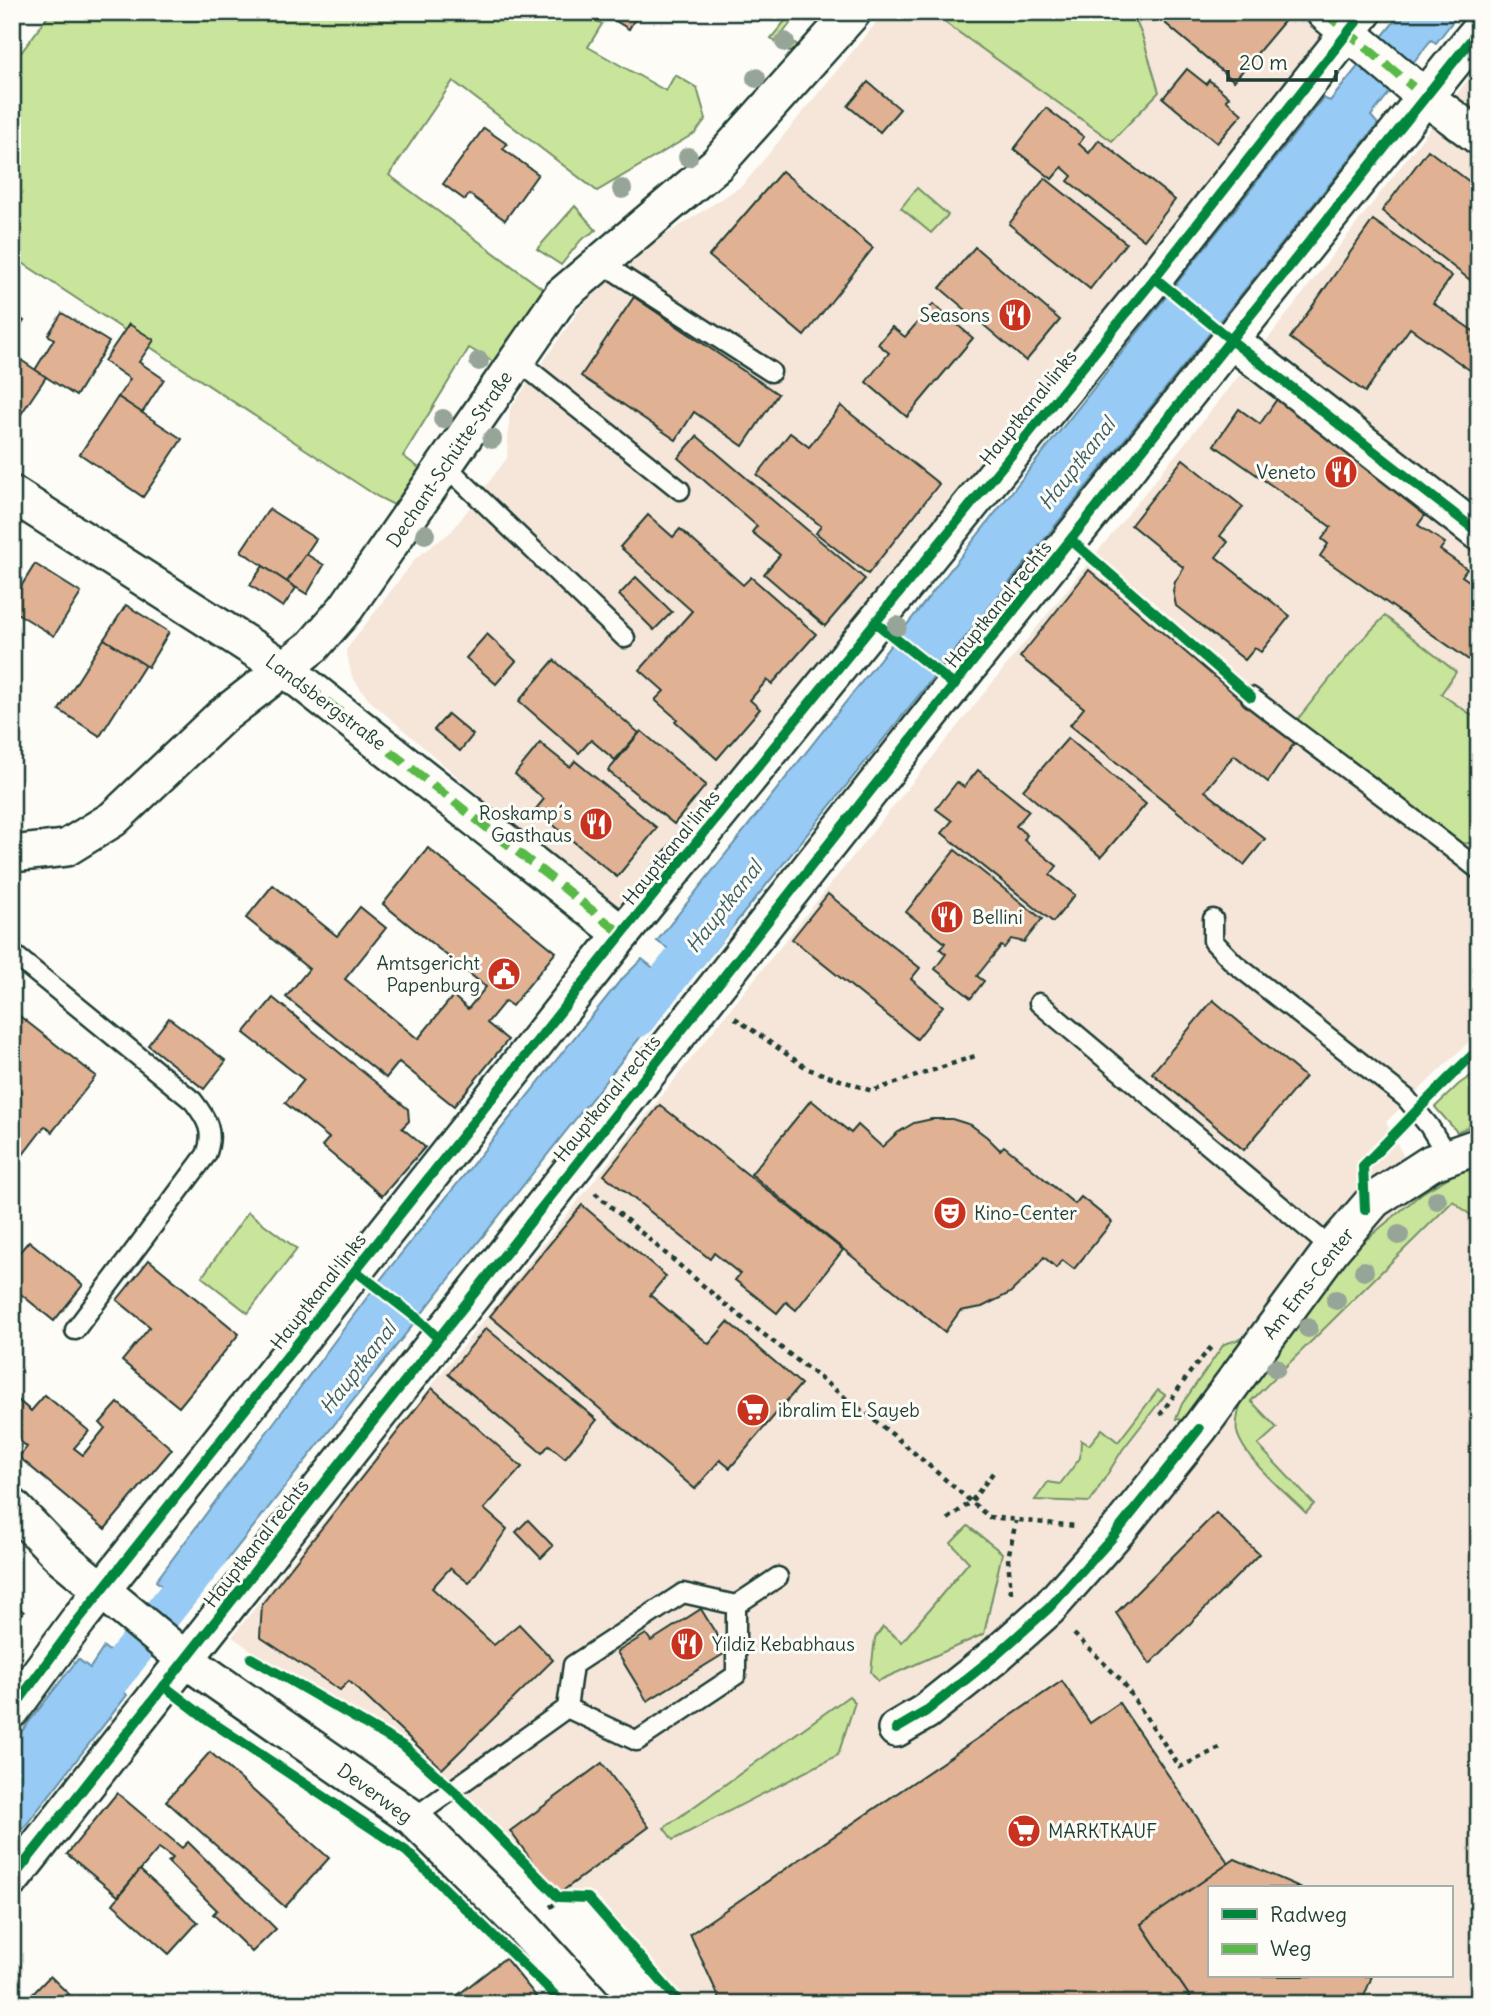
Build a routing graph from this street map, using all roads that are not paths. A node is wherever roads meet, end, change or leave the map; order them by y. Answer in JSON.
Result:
{"nodes":[{"id":1,"x":853,"y":12,"type":"edge"},
{"id":2,"x":1350,"y":27,"type":"edge"},
{"id":3,"x":1479,"y":30,"type":"edge"},
{"id":4,"x":1419,"y":92,"type":"junction"},
{"id":5,"x":1479,"y":137,"type":"edge"},
{"id":6,"x":600,"y":262,"type":"junction"},
{"id":7,"x":1220,"y":331,"type":"junction"},
{"id":8,"x":517,"y":360,"type":"junction"},
{"id":9,"x":771,"y":372,"type":"dead end"},
{"id":10,"x":446,"y":466,"type":"junction"},
{"id":11,"x":680,"y":490,"type":"dead end"},
{"id":12,"x":12,"y":494,"type":"edge"},
{"id":13,"x":1479,"y":533,"type":"edge"},
{"id":14,"x":625,"y":638,"type":"dead end"},
{"id":15,"x":284,"y":668,"type":"junction"},
{"id":16,"x":1251,"y":697,"type":"dead end"},
{"id":17,"x":12,"y":855,"type":"edge"},
{"id":18,"x":1474,"y":860,"type":"edge"},
{"id":19,"x":1213,"y":919,"type":"dead end"},
{"id":20,"x":622,"y":934,"type":"junction"},
{"id":21,"x":12,"y":953,"type":"edge"},
{"id":22,"x":1039,"y":1003,"type":"dead end"},
{"id":23,"x":1464,"y":1152,"type":"edge"},
{"id":24,"x":1332,"y":1249,"type":"junction"},
{"id":25,"x":75,"y":1330,"type":"dead end"},
{"id":26,"x":12,"y":1506,"type":"edge"},
{"id":27,"x":778,"y":1577,"type":"dead end"},
{"id":28,"x":101,"y":1592,"type":"junction"},
{"id":29,"x":736,"y":1605,"type":"junction"},
{"id":30,"x":175,"y":1650,"type":"junction"},
{"id":31,"x":567,"y":1708,"type":"junction"},
{"id":32,"x":12,"y":1710,"type":"edge"},
{"id":33,"x":896,"y":1730,"type":"dead end"},
{"id":34,"x":413,"y":1818,"type":"junction"},
{"id":35,"x":12,"y":1879,"type":"edge"},
{"id":36,"x":593,"y":2004,"type":"edge"}],
"edges":[{"from":1,"to":6,"type":"street","name":"Dechant-Schütte-Straße"},
{"from":2,"to":4,"type":"street"},
{"from":2,"to":20,"type":"street","name":"Hauptkanal links"},
{"from":3,"to":4,"type":"street","name":"Hauptkanal rechts"},
{"from":4,"to":5,"type":"street"},
{"from":4,"to":7,"type":"street","name":"Hauptkanal rechts"},
{"from":6,"to":8,"type":"street","name":"Dechant-Schütte-Straße"},
{"from":6,"to":9,"type":"lane"},
{"from":7,"to":13,"type":"street"},
{"from":7,"to":30,"type":"street","name":"Hauptkanal rechts"},
{"from":8,"to":10,"type":"street","name":"Dechant-Schütte-Straße"},
{"from":8,"to":11,"type":"lane"},
{"from":10,"to":14,"type":"lane"},
{"from":10,"to":15,"type":"street","name":"Dechant-Schütte-Straße"},
{"from":12,"to":15,"type":"street","name":"Landsbergstraße"},
{"from":15,"to":17,"type":"street","name":"Dechant-Schütte-Straße"},
{"from":15,"to":20,"type":"street","name":"Landsbergstraße"},
{"from":16,"to":18,"type":"lane"},
{"from":19,"to":23,"type":"lane"},
{"from":20,"to":28,"type":"street","name":"Hauptkanal links"},
{"from":21,"to":25,"type":"lane"},
{"from":22,"to":24,"type":"lane"},
{"from":23,"to":24,"type":"street","name":"Am Ems-Center"},
{"from":24,"to":33,"type":"street","name":"Am Ems-Center"},
{"from":26,"to":28,"type":"street"},
{"from":27,"to":29,"type":"lane"},
{"from":28,"to":30,"type":"street","name":"Deverweg"},
{"from":28,"to":32,"type":"street","name":"Hauptkanal links"},
{"from":29,"to":31,"type":"lane"},
{"from":29,"to":31,"type":"lane"},
{"from":30,"to":34,"type":"street","name":"Deverweg"},
{"from":30,"to":35,"type":"street","name":"Hauptkanal rechts"},
{"from":31,"to":34,"type":"lane"},
{"from":34,"to":36,"type":"street","name":"Deverweg"}]}
